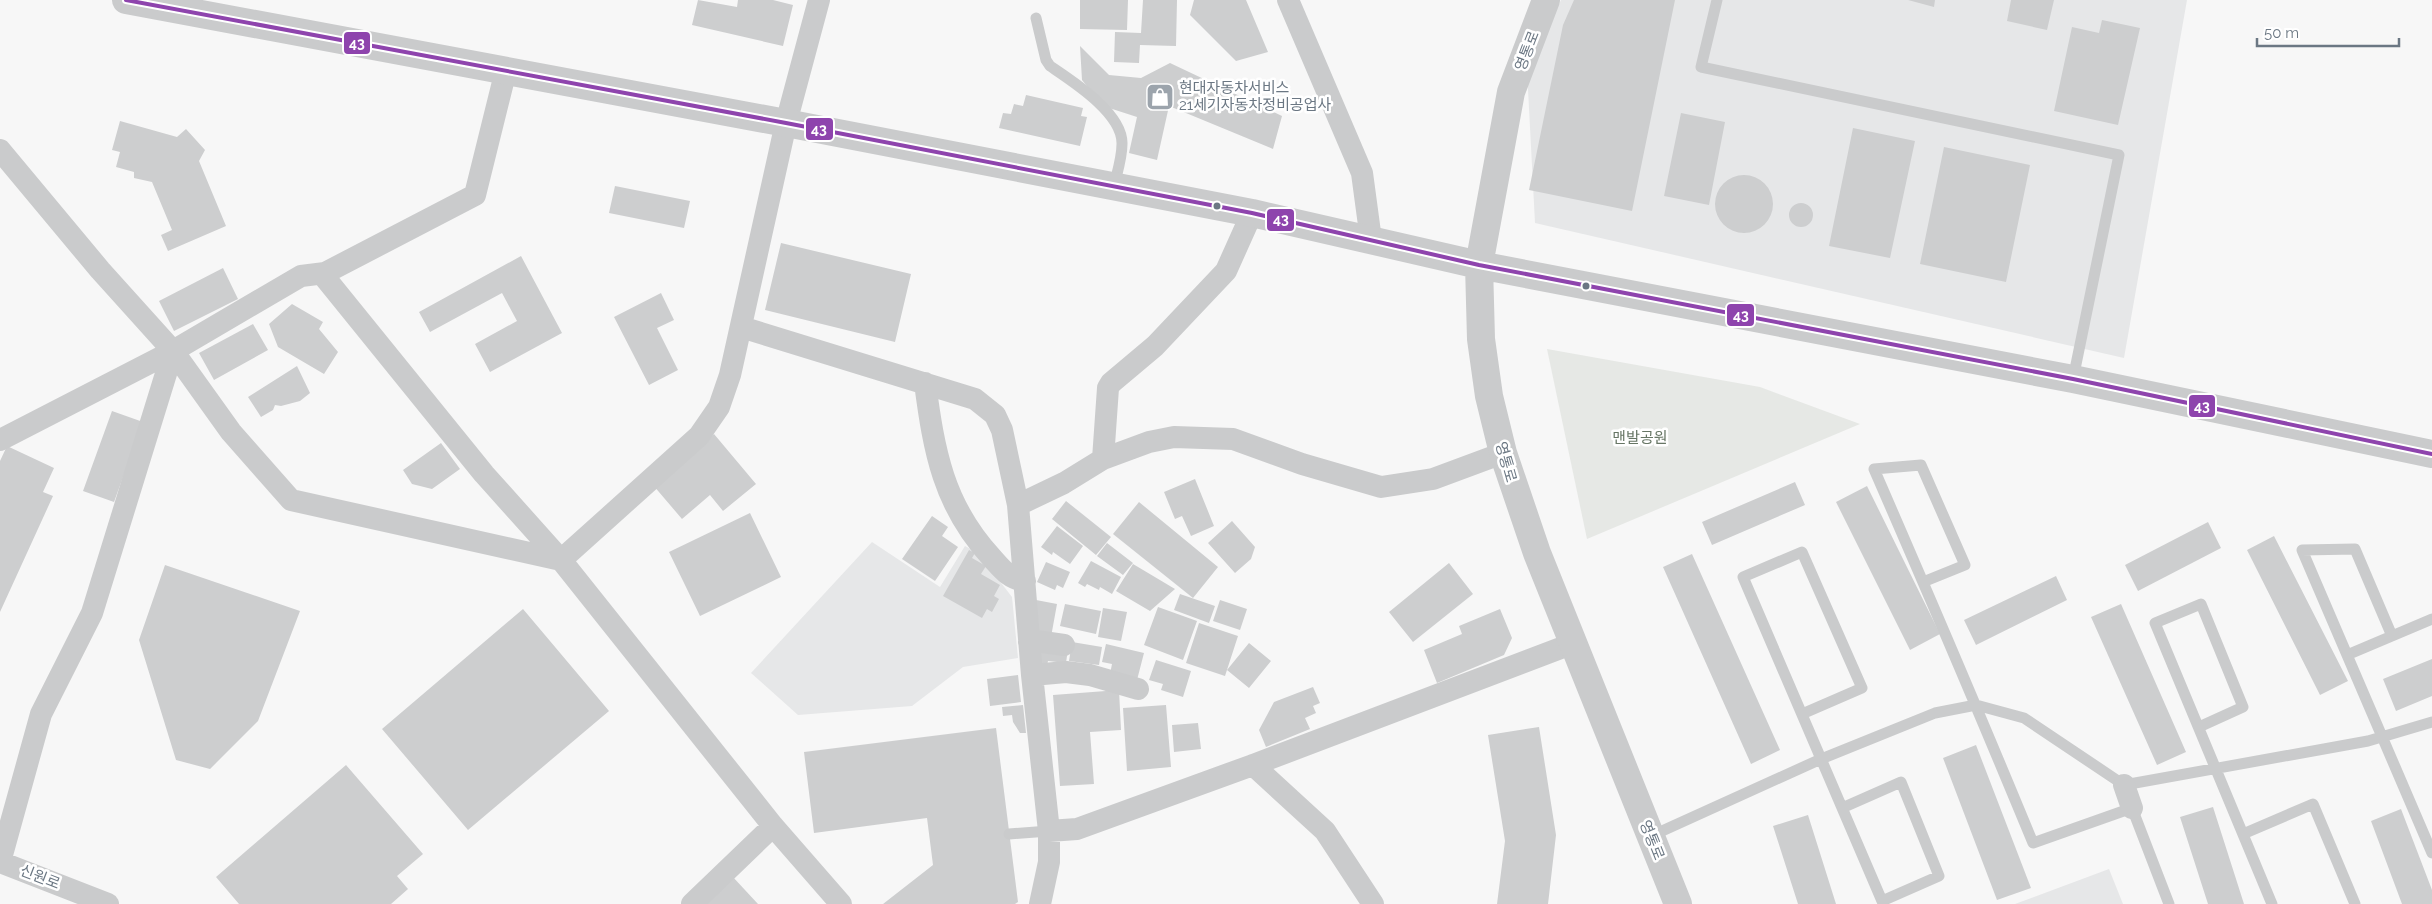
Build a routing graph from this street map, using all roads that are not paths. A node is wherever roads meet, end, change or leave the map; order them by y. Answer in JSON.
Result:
{"nodes":[{"id":1,"x":126,"y":0,"type":"edge"},
{"id":2,"x":818,"y":0,"type":"edge"},
{"id":3,"x":1288,"y":0,"type":"edge"},
{"id":4,"x":1546,"y":0,"type":"edge"},
{"id":5,"x":1716,"y":0,"type":"edge"},
{"id":6,"x":198,"y":6,"type":"edge"},
{"id":7,"x":1036,"y":18,"type":"dead end"},
{"id":8,"x":506,"y":70,"type":"junction"},
{"id":9,"x":786,"y":123,"type":"junction"},
{"id":10,"x":0,"y":150,"type":"edge"},
{"id":11,"x":1114,"y":186,"type":"junction"},
{"id":12,"x":1252,"y":213,"type":"junction"},
{"id":13,"x":1371,"y":240,"type":"junction"},
{"id":14,"x":1479,"y":265,"type":"junction"},
{"id":15,"x":322,"y":274,"type":"junction"},
{"id":16,"x":741,"y":327,"type":"junction"},
{"id":17,"x":173,"y":351,"type":"junction"},
{"id":18,"x":2073,"y":379,"type":"junction"},
{"id":19,"x":925,"y":383,"type":"junction"},
{"id":20,"x":0,"y":440,"type":"edge"},
{"id":21,"x":1503,"y":454,"type":"junction"},
{"id":22,"x":2432,"y":454,"type":"edge"},
{"id":23,"x":1103,"y":460,"type":"junction"},
{"id":24,"x":1018,"y":505,"type":"junction"},
{"id":25,"x":561,"y":560,"type":"junction"},
{"id":26,"x":1025,"y":581,"type":"junction"},
{"id":27,"x":1923,"y":582,"type":"junction"},
{"id":28,"x":2432,"y":619,"type":"edge"},
{"id":29,"x":2392,"y":636,"type":"junction"},
{"id":30,"x":1029,"y":642,"type":"junction"},
{"id":31,"x":1574,"y":643,"type":"junction"},
{"id":32,"x":1064,"y":645,"type":"dead end"},
{"id":33,"x":2347,"y":655,"type":"junction"},
{"id":34,"x":1032,"y":675,"type":"junction"},
{"id":35,"x":1138,"y":689,"type":"dead end"},
{"id":36,"x":1976,"y":705,"type":"junction"},
{"id":37,"x":1802,"y":714,"type":"junction"},
{"id":38,"x":2432,"y":722,"type":"edge"},
{"id":39,"x":2199,"y":727,"type":"junction"},
{"id":40,"x":2382,"y":737,"type":"junction"},
{"id":41,"x":1821,"y":759,"type":"junction"},
{"id":42,"x":1253,"y":765,"type":"junction"},
{"id":43,"x":2217,"y":768,"type":"junction"},
{"id":44,"x":2124,"y":785,"type":"junction"},
{"id":45,"x":1842,"y":808,"type":"junction"},
{"id":46,"x":2132,"y":808,"type":"junction"},
{"id":47,"x":773,"y":826,"type":"junction"},
{"id":48,"x":1049,"y":831,"type":"junction"},
{"id":49,"x":1009,"y":834,"type":"dead end"},
{"id":50,"x":2243,"y":834,"type":"junction"},
{"id":51,"x":1651,"y":836,"type":"junction"},
{"id":52,"x":2432,"y":854,"type":"edge"},
{"id":53,"x":0,"y":862,"type":"edge"},
{"id":54,"x":108,"y":904,"type":"edge"},
{"id":55,"x":692,"y":904,"type":"edge"},
{"id":56,"x":841,"y":904,"type":"edge"},
{"id":57,"x":1040,"y":904,"type":"edge"},
{"id":58,"x":1373,"y":904,"type":"edge"},
{"id":59,"x":1678,"y":904,"type":"edge"},
{"id":60,"x":2169,"y":904,"type":"edge"},
{"id":61,"x":2272,"y":904,"type":"edge"},
{"id":62,"x":2355,"y":904,"type":"edge"}],
"edges":[{"from":1,"to":6,"type":"street"},
{"from":2,"to":9,"type":"street"},
{"from":3,"to":13,"type":"street"},
{"from":4,"to":14,"type":"street","name":"영통로"},
{"from":5,"to":18,"type":"lane"},
{"from":6,"to":8,"type":"street"},
{"from":7,"to":11,"type":"lane"},
{"from":8,"to":9,"type":"street"},
{"from":8,"to":15,"type":"street"},
{"from":9,"to":11,"type":"street"},
{"from":9,"to":16,"type":"street"},
{"from":10,"to":17,"type":"street"},
{"from":11,"to":12,"type":"street"},
{"from":12,"to":13,"type":"street"},
{"from":12,"to":23,"type":"street"},
{"from":13,"to":14,"type":"street"},
{"from":14,"to":18,"type":"street"},
{"from":14,"to":21,"type":"street","name":"영통로"},
{"from":15,"to":17,"type":"street"},
{"from":15,"to":25,"type":"street"},
{"from":16,"to":19,"type":"street"},
{"from":16,"to":25,"type":"street"},
{"from":17,"to":20,"type":"street"},
{"from":17,"to":25,"type":"street"},
{"from":17,"to":53,"type":"street"},
{"from":18,"to":22,"type":"street"},
{"from":19,"to":24,"type":"street"},
{"from":19,"to":26,"type":"street"},
{"from":21,"to":23,"type":"street"},
{"from":21,"to":31,"type":"street","name":"영통로"},
{"from":23,"to":24,"type":"street"},
{"from":24,"to":26,"type":"street"},
{"from":25,"to":47,"type":"street"},
{"from":26,"to":30,"type":"street"},
{"from":27,"to":27,"type":"lane"},
{"from":27,"to":36,"type":"lane"},
{"from":28,"to":29,"type":"lane"},
{"from":29,"to":33,"type":"lane"},
{"from":29,"to":33,"type":"lane"},
{"from":30,"to":32,"type":"street"},
{"from":30,"to":34,"type":"street"},
{"from":31,"to":42,"type":"street"},
{"from":31,"to":51,"type":"street","name":"영통로"},
{"from":33,"to":40,"type":"lane"},
{"from":34,"to":35,"type":"street"},
{"from":34,"to":48,"type":"street"},
{"from":36,"to":41,"type":"lane"},
{"from":36,"to":44,"type":"lane"},
{"from":36,"to":46,"type":"lane"},
{"from":37,"to":37,"type":"lane"},
{"from":37,"to":41,"type":"lane"},
{"from":38,"to":40,"type":"lane"},
{"from":39,"to":39,"type":"lane"},
{"from":39,"to":43,"type":"lane"},
{"from":40,"to":43,"type":"lane"},
{"from":40,"to":52,"type":"lane"},
{"from":41,"to":45,"type":"lane"},
{"from":41,"to":51,"type":"lane"},
{"from":42,"to":48,"type":"street"},
{"from":42,"to":58,"type":"street"},
{"from":43,"to":44,"type":"lane"},
{"from":43,"to":50,"type":"lane"},
{"from":44,"to":46,"type":"street"},
{"from":45,"to":45,"type":"lane"},
{"from":46,"to":60,"type":"lane"},
{"from":47,"to":55,"type":"street"},
{"from":47,"to":56,"type":"street"},
{"from":48,"to":49,"type":"lane"},
{"from":48,"to":57,"type":"street"},
{"from":50,"to":61,"type":"lane"},
{"from":50,"to":62,"type":"lane"},
{"from":51,"to":59,"type":"street","name":"영통로"},
{"from":53,"to":54,"type":"street","name":"신원로"}]}
